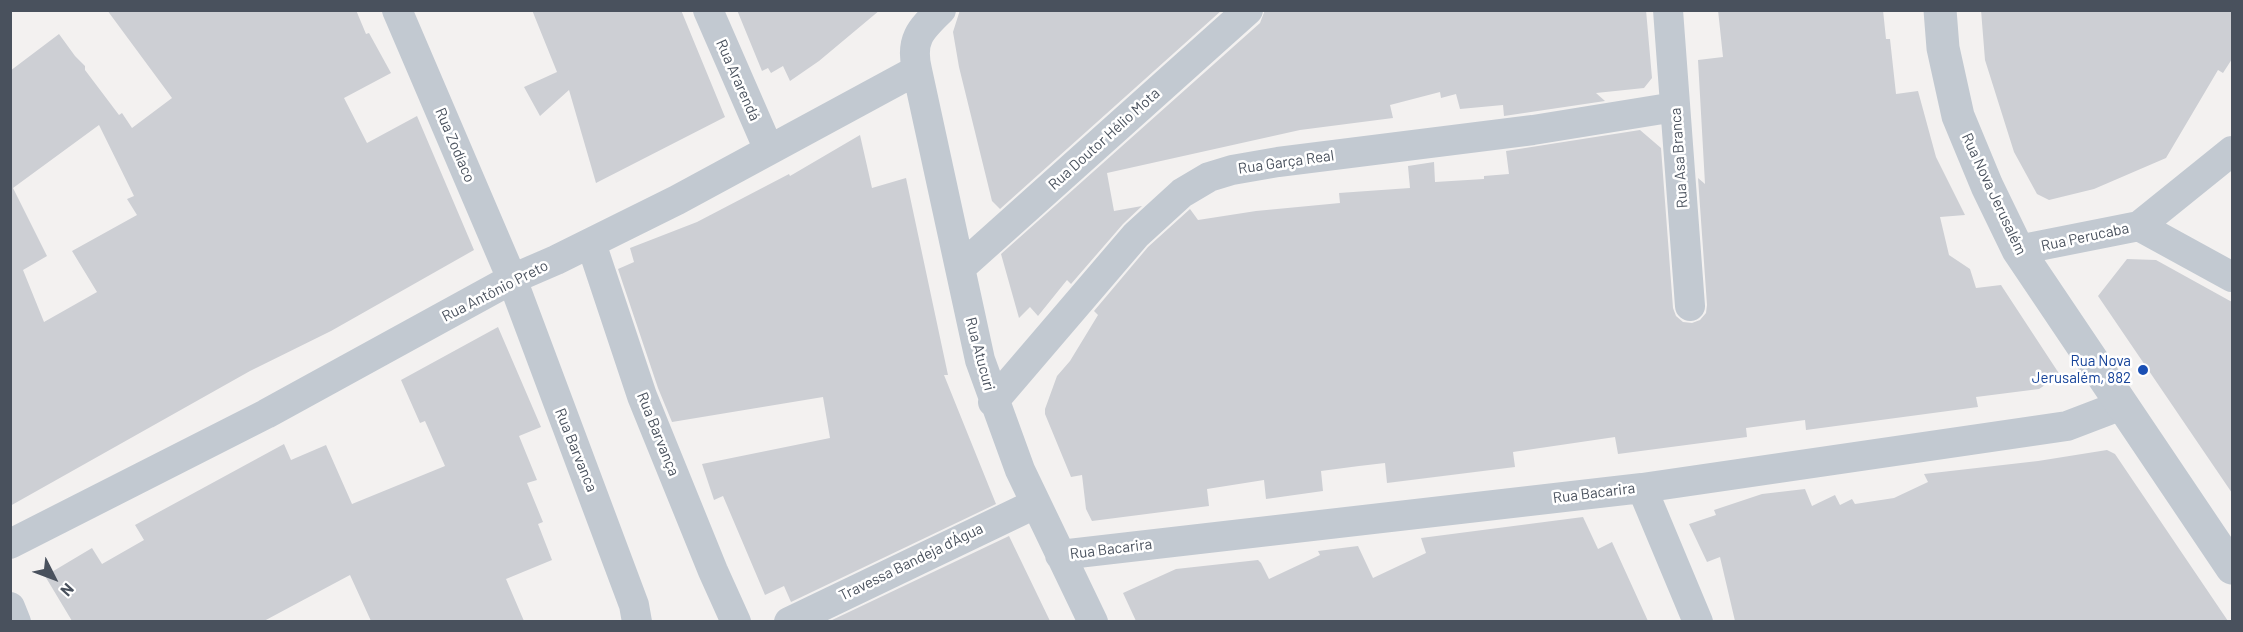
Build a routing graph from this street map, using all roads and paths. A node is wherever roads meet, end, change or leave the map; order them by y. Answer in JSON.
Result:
{"nodes":[{"id":1,"x":397,"y":10,"type":"edge"},
{"id":2,"x":708,"y":10,"type":"edge"},
{"id":3,"x":941,"y":10,"type":"edge"},
{"id":4,"x":1248,"y":10,"type":"edge"},
{"id":5,"x":1668,"y":10,"type":"edge"},
{"id":6,"x":1940,"y":10,"type":"edge"},
{"id":7,"x":917,"y":70,"type":"junction"},
{"id":8,"x":1675,"y":107,"type":"junction"},
{"id":9,"x":769,"y":150,"type":"junction"},
{"id":10,"x":2232,"y":151,"type":"edge"},
{"id":11,"x":2139,"y":226,"type":"junction"},
{"id":12,"x":584,"y":247,"type":"junction"},
{"id":13,"x":2018,"y":250,"type":"junction"},
{"id":14,"x":960,"y":268,"type":"junction"},
{"id":15,"x":524,"y":274,"type":"junction"},
{"id":16,"x":2232,"y":277,"type":"edge"},
{"id":17,"x":1690,"y":306,"type":"dead end"},
{"id":18,"x":993,"y":402,"type":"junction"},
{"id":19,"x":2122,"y":405,"type":"junction"},
{"id":20,"x":1642,"y":488,"type":"junction"},
{"id":21,"x":1035,"y":504,"type":"junction"},
{"id":22,"x":10,"y":544,"type":"edge"},
{"id":23,"x":1060,"y":555,"type":"junction"},
{"id":24,"x":2232,"y":568,"type":"edge"},
{"id":25,"x":10,"y":607,"type":"edge"},
{"id":26,"x":16,"y":621,"type":"edge"},
{"id":27,"x":637,"y":621,"type":"edge"},
{"id":28,"x":736,"y":621,"type":"edge"},
{"id":29,"x":789,"y":621,"type":"edge"},
{"id":30,"x":1093,"y":621,"type":"edge"},
{"id":31,"x":1698,"y":621,"type":"edge"}],
"edges":[{"from":1,"to":15,"type":"street","name":"Rua Zodíaco"},
{"from":2,"to":9,"type":"street","name":"Rua Ararendá"},
{"from":3,"to":7,"type":"street"},
{"from":4,"to":14,"type":"street","name":"Rua Doutor Hélio Mota"},
{"from":5,"to":8,"type":"street","name":"Rua Asa Branca"},
{"from":6,"to":13,"type":"street","name":"Rua Nova Jerusalém"},
{"from":7,"to":9,"type":"street","name":"Rua Antônio Preto"},
{"from":7,"to":14,"type":"street","name":"Rua Atucuri"},
{"from":8,"to":17,"type":"street","name":"Rua Asa Branca"},
{"from":8,"to":18,"type":"street","name":"Rua Garça Real"},
{"from":9,"to":12,"type":"street","name":"Rua Antônio Preto"},
{"from":10,"to":11,"type":"street","name":"Rua Perucaba"},
{"from":11,"to":13,"type":"street","name":"Rua Perucaba"},
{"from":11,"to":16,"type":"street"},
{"from":12,"to":15,"type":"street","name":"Rua Antônio Preto"},
{"from":12,"to":28,"type":"street","name":"Rua Barvança"},
{"from":13,"to":19,"type":"street","name":"Rua Nova Jerusalém"},
{"from":14,"to":18,"type":"street","name":"Rua Atucuri"},
{"from":15,"to":22,"type":"street","name":"Rua Antônio Preto"},
{"from":15,"to":27,"type":"street","name":"Rua Barvanca"},
{"from":18,"to":21,"type":"street","name":"Rua Atucuri"},
{"from":19,"to":20,"type":"street","name":"Rua Bacarira"},
{"from":19,"to":24,"type":"street","name":"Rua Nova Jerusalém"},
{"from":20,"to":23,"type":"street","name":"Rua Bacarira"},
{"from":20,"to":31,"type":"street"},
{"from":21,"to":23,"type":"street","name":"Rua Atucuri"},
{"from":21,"to":29,"type":"street","name":"Travessa Bandeja d'Água"},
{"from":23,"to":30,"type":"street","name":"Rua Atucuri"},
{"from":25,"to":26,"type":"street"}]}
